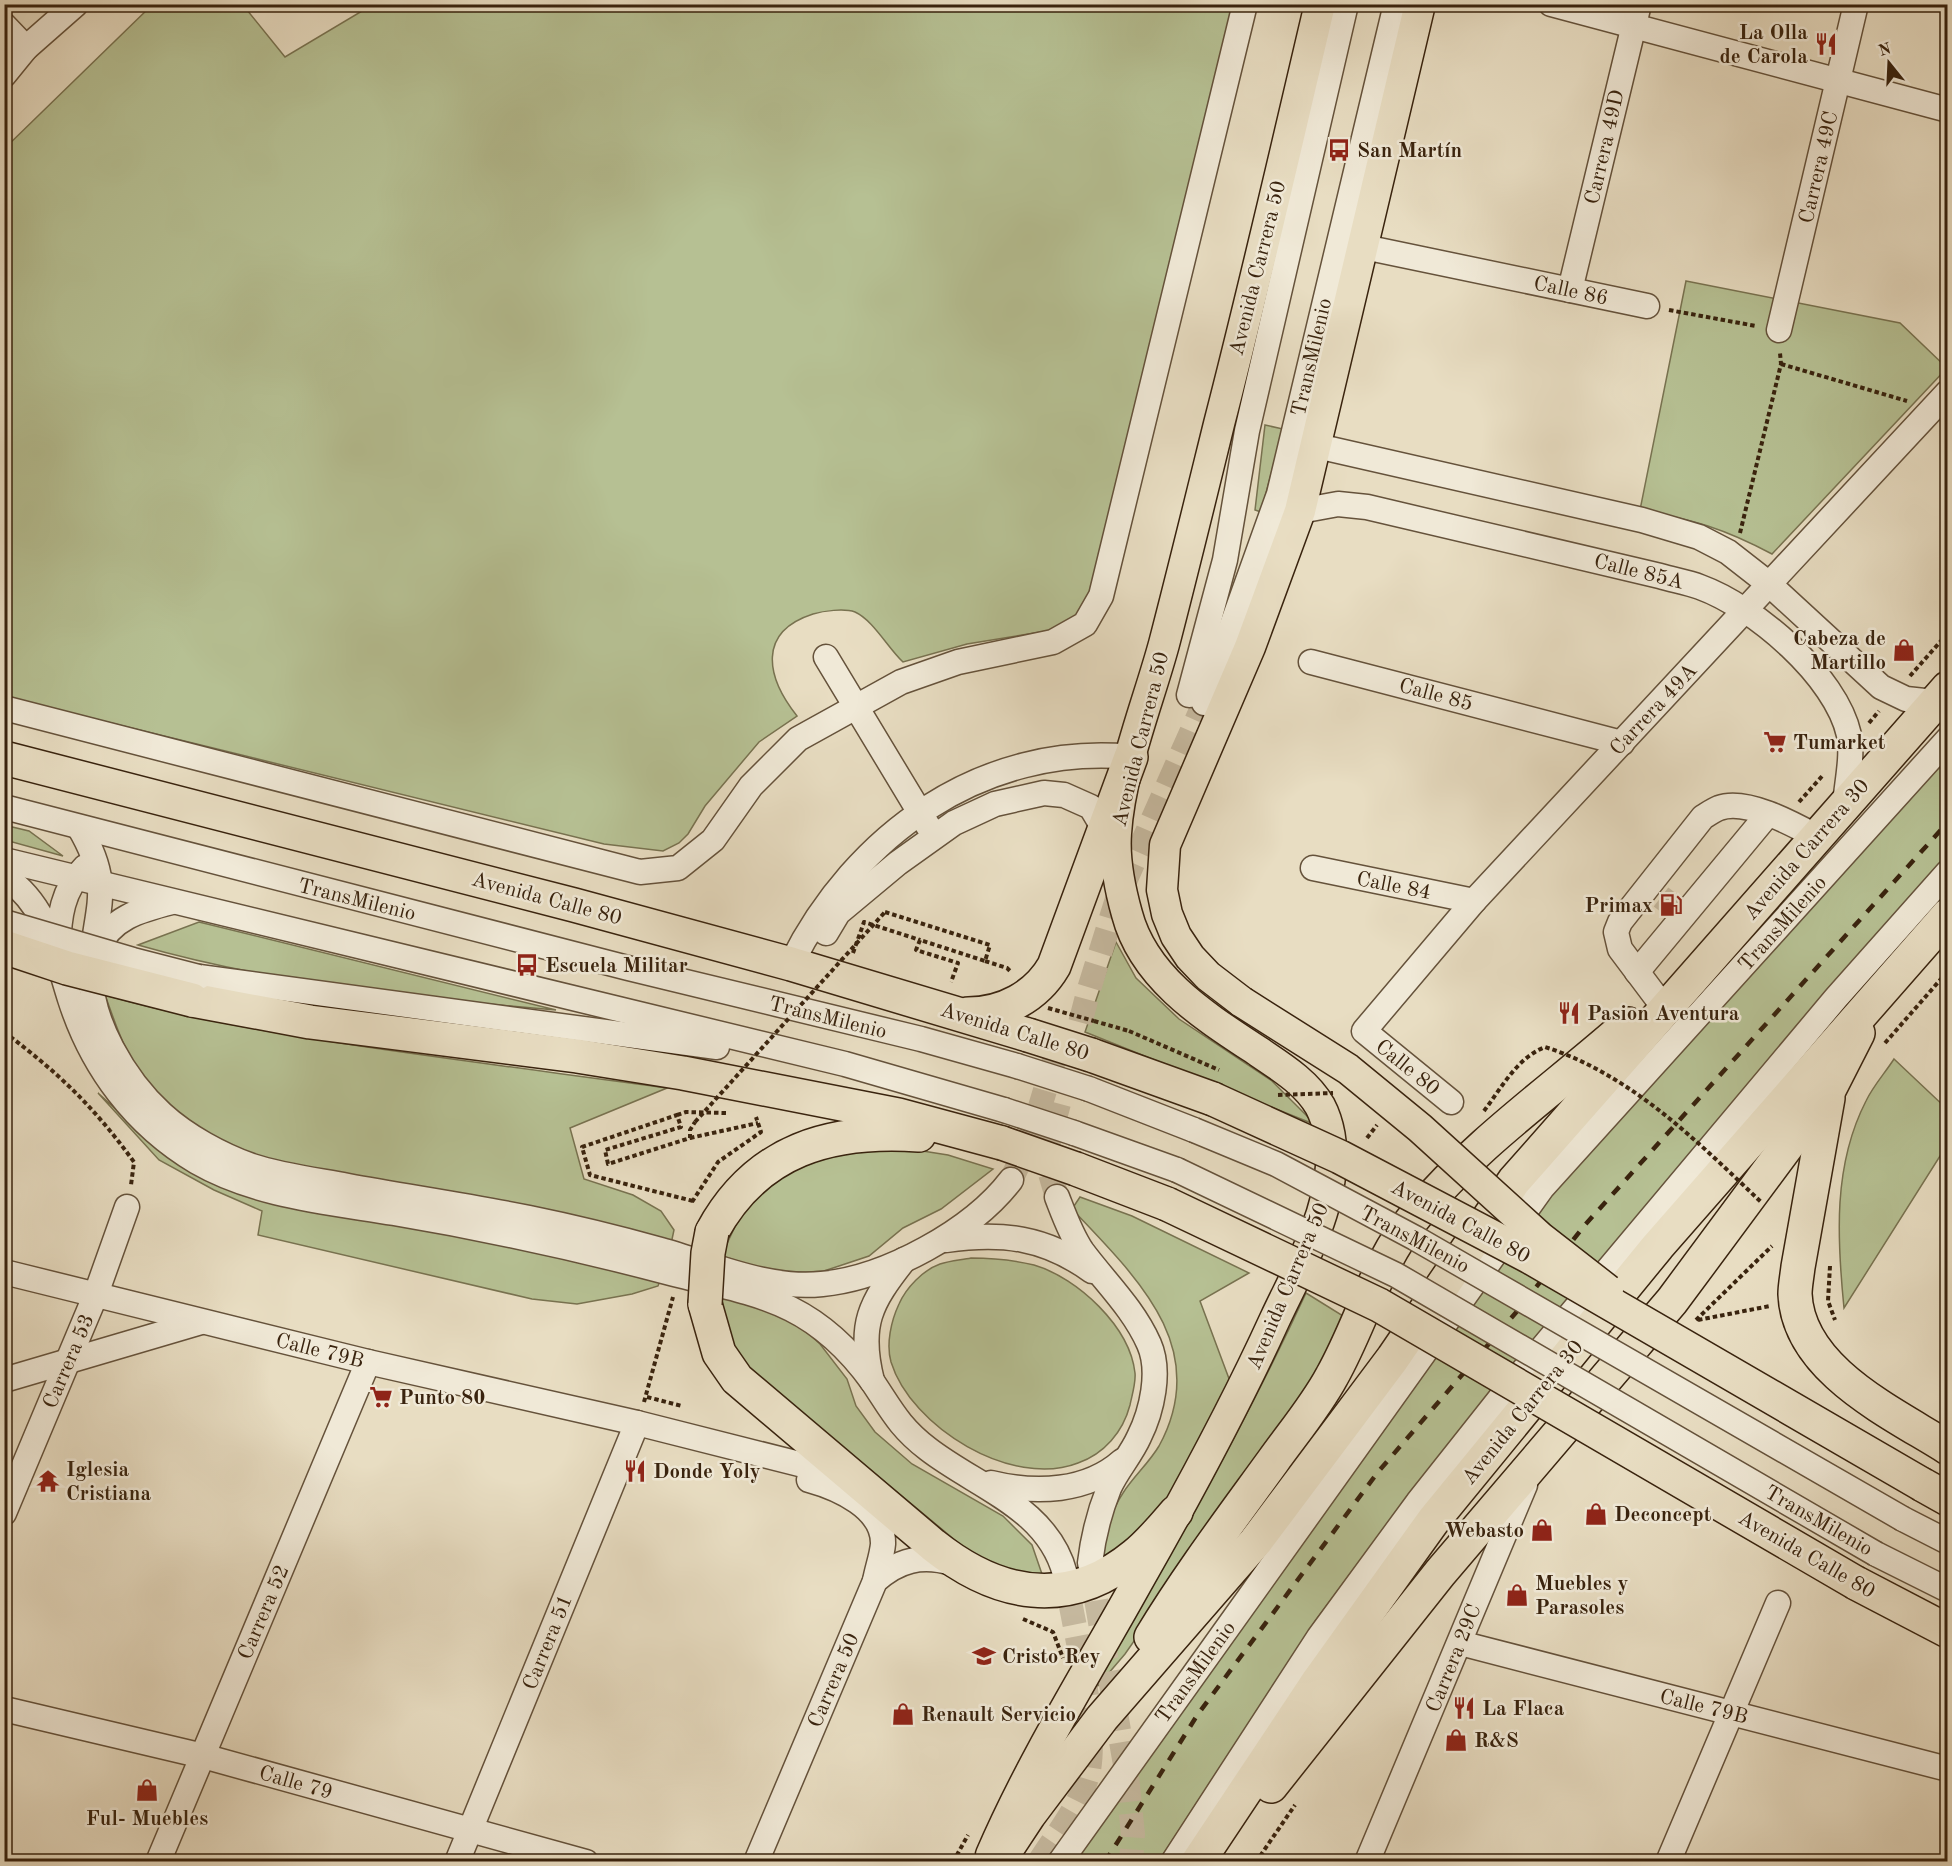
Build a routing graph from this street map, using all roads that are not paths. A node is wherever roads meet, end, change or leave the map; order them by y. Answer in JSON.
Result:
{"nodes":[{"id":1,"x":76,"y":4,"type":"edge"},
{"id":2,"x":1245,"y":4,"type":"edge"},
{"id":3,"x":1320,"y":4,"type":"edge"},
{"id":4,"x":1346,"y":4,"type":"edge"},
{"id":5,"x":1396,"y":4,"type":"edge"},
{"id":6,"x":1420,"y":4,"type":"edge"},
{"id":7,"x":1551,"y":4,"type":"edge"},
{"id":8,"x":1856,"y":4,"type":"edge"},
{"id":9,"x":1637,"y":15,"type":"edge"},
{"id":10,"x":4,"y":26,"type":"edge"},
{"id":11,"x":26,"y":48,"type":"junction"},
{"id":12,"x":4,"y":75,"type":"edge"},
{"id":13,"x":1838,"y":81,"type":"junction"},
{"id":14,"x":1947,"y":110,"type":"edge"},
{"id":15,"x":1364,"y":247,"type":"junction"},
{"id":16,"x":1570,"y":290,"type":"junction"},
{"id":17,"x":1647,"y":306,"type":"road end"},
{"id":18,"x":1779,"y":330,"type":"road end"},
{"id":19,"x":1940,"y":400,"type":"edge"},
{"id":20,"x":1317,"y":446,"type":"junction"},
{"id":21,"x":1300,"y":511,"type":"junction"},
{"id":22,"x":1769,"y":584,"type":"junction"},
{"id":23,"x":1745,"y":611,"type":"junction"},
{"id":24,"x":826,"y":657,"type":"dead end"},
{"id":25,"x":1311,"y":662,"type":"dead end"},
{"id":26,"x":1941,"y":695,"type":"edge"},
{"id":27,"x":856,"y":707,"type":"junction"},
{"id":28,"x":4,"y":708,"type":"edge"},
{"id":29,"x":1947,"y":739,"type":"edge"},
{"id":30,"x":1622,"y":743,"type":"junction"},
{"id":31,"x":1131,"y":757,"type":"junction"},
{"id":32,"x":4,"y":758,"type":"edge"},
{"id":33,"x":1845,"y":804,"type":"junction"},
{"id":34,"x":4,"y":807,"type":"edge"},
{"id":35,"x":919,"y":812,"type":"junction"},
{"id":36,"x":1768,"y":814,"type":"junction"},
{"id":37,"x":79,"y":827,"type":"junction"},
{"id":38,"x":934,"y":836,"type":"junction"},
{"id":39,"x":1817,"y":837,"type":"junction"},
{"id":40,"x":1111,"y":841,"type":"junction"},
{"id":41,"x":145,"y":845,"type":"junction"},
{"id":42,"x":95,"y":859,"type":"junction"},
{"id":43,"x":4,"y":860,"type":"edge"},
{"id":44,"x":1313,"y":868,"type":"dead end"},
{"id":45,"x":1947,"y":872,"type":"edge"},
{"id":46,"x":4,"y":876,"type":"edge"},
{"id":47,"x":75,"y":877,"type":"junction"},
{"id":48,"x":100,"y":884,"type":"junction"},
{"id":49,"x":1474,"y":901,"type":"junction"},
{"id":50,"x":176,"y":902,"type":"junction"},
{"id":51,"x":1947,"y":915,"type":"edge"},
{"id":52,"x":4,"y":922,"type":"edge"},
{"id":53,"x":4,"y":947,"type":"edge"},
{"id":54,"x":58,"y":954,"type":"junction"},
{"id":55,"x":92,"y":961,"type":"junction"},
{"id":56,"x":799,"y":967,"type":"junction"},
{"id":57,"x":1637,"y":972,"type":"junction"},
{"id":58,"x":196,"y":988,"type":"junction"},
{"id":59,"x":1881,"y":989,"type":"junction"},
{"id":60,"x":957,"y":1002,"type":"junction"},
{"id":61,"x":1661,"y":1004,"type":"junction"},
{"id":62,"x":1364,"y":1031,"type":"joint"},
{"id":63,"x":845,"y":1064,"type":"junction"},
{"id":64,"x":1830,"y":1088,"type":"junction"},
{"id":65,"x":1451,"y":1102,"type":"dead end"},
{"id":66,"x":1002,"y":1143,"type":"junction"},
{"id":67,"x":1011,"y":1180,"type":"tunnel mouth"},
{"id":68,"x":1057,"y":1197,"type":"tunnel mouth"},
{"id":69,"x":127,"y":1207,"type":"road end"},
{"id":70,"x":937,"y":1241,"type":"junction"},
{"id":71,"x":904,"y":1259,"type":"junction"},
{"id":72,"x":4,"y":1272,"type":"edge"},
{"id":73,"x":1108,"y":1283,"type":"junction"},
{"id":74,"x":96,"y":1294,"type":"junction"},
{"id":75,"x":202,"y":1321,"type":"junction"},
{"id":76,"x":1664,"y":1336,"type":"junction"},
{"id":77,"x":68,"y":1361,"type":"junction"},
{"id":78,"x":368,"y":1362,"type":"junction"},
{"id":79,"x":4,"y":1380,"type":"edge"},
{"id":80,"x":872,"y":1381,"type":"junction"},
{"id":81,"x":637,"y":1423,"type":"junction"},
{"id":82,"x":1947,"y":1448,"type":"edge"},
{"id":83,"x":1539,"y":1454,"type":"junction"},
{"id":84,"x":1125,"y":1458,"type":"junction"},
{"id":85,"x":853,"y":1477,"type":"junction"},
{"id":86,"x":977,"y":1479,"type":"junction"},
{"id":87,"x":1935,"y":1492,"type":"edge"},
{"id":88,"x":1176,"y":1512,"type":"junction"},
{"id":89,"x":4,"y":1513,"type":"edge"},
{"id":90,"x":1947,"y":1542,"type":"edge"},
{"id":91,"x":1090,"y":1563,"type":"tunnel mouth"},
{"id":92,"x":958,"y":1565,"type":"junction"},
{"id":93,"x":1065,"y":1574,"type":"tunnel mouth"},
{"id":94,"x":875,"y":1581,"type":"junction"},
{"id":95,"x":1947,"y":1590,"type":"edge"},
{"id":96,"x":1778,"y":1603,"type":"dead end"},
{"id":97,"x":1913,"y":1614,"type":"junction"},
{"id":98,"x":1947,"y":1631,"type":"edge"},
{"id":99,"x":1947,"y":1642,"type":"edge"},
{"id":100,"x":1460,"y":1643,"type":"junction"},
{"id":101,"x":4,"y":1709,"type":"edge"},
{"id":102,"x":1732,"y":1713,"type":"junction"},
{"id":103,"x":1102,"y":1718,"type":"junction"},
{"id":104,"x":202,"y":1756,"type":"junction"},
{"id":105,"x":1947,"y":1769,"type":"edge"},
{"id":106,"x":470,"y":1830,"type":"junction"},
{"id":107,"x":158,"y":1862,"type":"edge"},
{"id":108,"x":457,"y":1862,"type":"edge"},
{"id":109,"x":586,"y":1862,"type":"edge"},
{"id":110,"x":756,"y":1862,"type":"edge"},
{"id":111,"x":988,"y":1862,"type":"edge"},
{"id":112,"x":998,"y":1862,"type":"edge"},
{"id":113,"x":1060,"y":1862,"type":"edge"},
{"id":114,"x":1173,"y":1862,"type":"edge"},
{"id":115,"x":1198,"y":1862,"type":"edge"},
{"id":116,"x":1213,"y":1862,"type":"edge"},
{"id":117,"x":1367,"y":1862,"type":"edge"},
{"id":118,"x":1668,"y":1862,"type":"edge"}],
"edges":[{"from":1,"to":11,"type":"street"},
{"from":2,"to":27,"type":"street"},
{"from":3,"to":31,"type":"main road","name":"Avenida Carrera 50"},
{"from":4,"to":5,"type":"street","name":"TransMilenio"},
{"from":6,"to":15,"type":"main road"},
{"from":7,"to":9,"type":"street"},
{"from":8,"to":13,"type":"street","name":"Carrera 49C"},
{"from":9,"to":13,"type":"street"},
{"from":9,"to":16,"type":"street","name":"Carrera 49D"},
{"from":10,"to":11,"type":"street"},
{"from":11,"to":12,"type":"street"},
{"from":13,"to":14,"type":"street"},
{"from":13,"to":18,"type":"street","name":"Carrera 49C"},
{"from":15,"to":16,"type":"street","name":"Calle 86"},
{"from":15,"to":20,"type":"main road"},
{"from":16,"to":17,"type":"street","name":"Calle 86"},
{"from":19,"to":22,"type":"street","name":"Carrera 49A"},
{"from":20,"to":21,"type":"main road"},
{"from":20,"to":22,"type":"street"},
{"from":21,"to":23,"type":"street","name":"Calle 85A"},
{"from":21,"to":76,"type":"main road","bridge":true},
{"from":22,"to":23,"type":"street","name":"Carrera 49A"},
{"from":22,"to":26,"type":"street"},
{"from":23,"to":30,"type":"street","name":"Carrera 49A"},
{"from":23,"to":33,"type":"street","name":"Calle 85A"},
{"from":24,"to":27,"type":"street"},
{"from":25,"to":30,"type":"street","name":"Calle 85"},
{"from":26,"to":33,"type":"highway","name":"Avenida Carrera 30"},
{"from":27,"to":28,"type":"street"},
{"from":27,"to":35,"type":"street"},
{"from":29,"to":113,"type":"street","name":"TransMilenio"},
{"from":30,"to":49,"type":"street","name":"Carrera 49A"},
{"from":31,"to":35,"type":"street"},
{"from":31,"to":40,"type":"highway"},
{"from":32,"to":56,"type":"highway","name":"Avenida Calle 80"},
{"from":33,"to":39,"type":"highway","name":"Avenida Carrera 30"},
{"from":34,"to":37,"type":"street","name":"TransMilenio"},
{"from":35,"to":38,"type":"street"},
{"from":35,"to":56,"type":"street"},
{"from":36,"to":39,"type":"street"},
{"from":36,"to":57,"type":"street"},
{"from":36,"to":57,"type":"street"},
{"from":37,"to":41,"type":"street","name":"TransMilenio"},
{"from":37,"to":42,"type":"street","name":"TransMilenio"},
{"from":38,"to":40,"type":"street"},
{"from":38,"to":56,"type":"street"},
{"from":39,"to":61,"type":"highway","name":"Avenida Carrera 30"},
{"from":40,"to":60,"type":"highway"},
{"from":40,"to":88,"type":"main road","name":"Avenida Carrera 50"},
{"from":41,"to":42,"type":"street","name":"TransMilenio"},
{"from":41,"to":90,"type":"street","name":"TransMilenio","bridge":true},
{"from":42,"to":47,"type":"street","name":"TransMilenio"},
{"from":42,"to":48,"type":"street","name":"TransMilenio"},
{"from":43,"to":47,"type":"street","name":"TransMilenio"},
{"from":44,"to":49,"type":"street","name":"Calle 84"},
{"from":45,"to":114,"type":"street"},
{"from":46,"to":54,"type":"street","name":"TransMilenio"},
{"from":47,"to":48,"type":"street","name":"TransMilenio"},
{"from":47,"to":54,"type":"street","name":"TransMilenio"},
{"from":48,"to":50,"type":"street","name":"TransMilenio"},
{"from":48,"to":55,"type":"street","name":"TransMilenio"},
{"from":49,"to":62,"type":"street","name":"Carrera 49A"},
{"from":50,"to":55,"type":"street","name":"TransMilenio"},
{"from":50,"to":63,"type":"street","name":"TransMilenio"},
{"from":51,"to":59,"type":"highway","name":"Avenida Carrera 30"},
{"from":52,"to":58,"type":"street","name":"TransMilenio","bridge":true},
{"from":53,"to":58,"type":"highway","name":"Avenida Calle 80","bridge":true},
{"from":54,"to":80,"type":"street","name":"TransMilenio"},
{"from":55,"to":71,"type":"street","name":"TransMilenio"},
{"from":56,"to":60,"type":"highway","name":"Avenida Calle 80"},
{"from":57,"to":61,"type":"street"},
{"from":58,"to":63,"type":"street","name":"TransMilenio"},
{"from":58,"to":66,"type":"highway","name":"Avenida Calle 80"},
{"from":59,"to":64,"type":"highway","name":"Avenida Carrera 30"},
{"from":59,"to":115,"type":"highway","name":"Avenida Carrera 30"},
{"from":60,"to":76,"type":"highway","name":"Avenida Calle 80","bridge":true},
{"from":61,"to":103,"type":"highway","name":"Avenida Carrera 30"},
{"from":61,"to":103,"type":"highway","name":"Avenida Carrera 30"},
{"from":62,"to":65,"type":"street","name":"Calle 80"},
{"from":63,"to":95,"type":"street","name":"TransMilenio","bridge":true},
{"from":64,"to":82,"type":"highway"},
{"from":64,"to":83,"type":"highway","name":"Avenida Carrera 30"},
{"from":66,"to":85,"type":"highway","bridge":true},
{"from":66,"to":97,"type":"highway","name":"Avenida Calle 80","bridge":true},
{"from":67,"to":70,"type":"street","name":"TransMilenio"},
{"from":68,"to":73,"type":"street","name":"TransMilenio"},
{"from":69,"to":74,"type":"street","name":"Carrera 53"},
{"from":70,"to":71,"type":"street","name":"TransMilenio"},
{"from":70,"to":73,"type":"street","name":"TransMilenio"},
{"from":71,"to":80,"type":"street","name":"TransMilenio"},
{"from":72,"to":74,"type":"street","name":"Calle 79B"},
{"from":73,"to":84,"type":"street","name":"TransMilenio"},
{"from":74,"to":75,"type":"street","name":"Calle 79B"},
{"from":74,"to":77,"type":"street","name":"Carrera 53"},
{"from":75,"to":77,"type":"street"},
{"from":75,"to":78,"type":"street","name":"Calle 79B"},
{"from":76,"to":87,"type":"highway","name":"Avenida Calle 80","bridge":true},
{"from":77,"to":79,"type":"street"},
{"from":77,"to":89,"type":"street","name":"Carrera 53"},
{"from":78,"to":81,"type":"street","name":"Calle 79B"},
{"from":78,"to":104,"type":"street","name":"Carrera 52"},
{"from":80,"to":86,"type":"street","name":"TransMilenio"},
{"from":81,"to":85,"type":"street","name":"Calle 79B"},
{"from":81,"to":94,"type":"street","name":"Calle 79B"},
{"from":81,"to":106,"type":"street","name":"Carrera 51"},
{"from":83,"to":100,"type":"street","name":"Carrera 29C"},
{"from":83,"to":116,"type":"highway","name":"Avenida Carrera 30"},
{"from":84,"to":86,"type":"street","name":"TransMilenio"},
{"from":84,"to":91,"type":"street","name":"TransMilenio"},
{"from":85,"to":92,"type":"highway"},
{"from":86,"to":93,"type":"street","name":"TransMilenio"},
{"from":88,"to":92,"type":"highway"},
{"from":88,"to":111,"type":"main road","name":"Avenida Carrera 50"},
{"from":92,"to":94,"type":"street"},
{"from":94,"to":110,"type":"street","name":"Carrera 50"},
{"from":96,"to":102,"type":"street"},
{"from":97,"to":98,"type":"highway","name":"Avenida Calle 80"},
{"from":97,"to":99,"type":"street"},
{"from":100,"to":102,"type":"street","name":"Calle 79B"},
{"from":100,"to":117,"type":"street","name":"Carrera 29C"},
{"from":101,"to":104,"type":"street","name":"Calle 79"},
{"from":102,"to":105,"type":"street","name":"Calle 79B"},
{"from":102,"to":118,"type":"street"},
{"from":103,"to":112,"type":"highway","name":"Avenida Carrera 30"},
{"from":104,"to":106,"type":"street","name":"Calle 79"},
{"from":104,"to":107,"type":"street","name":"Carrera 52"},
{"from":106,"to":108,"type":"street","name":"Carrera 51"},
{"from":106,"to":109,"type":"street","name":"Calle 79"}]}
